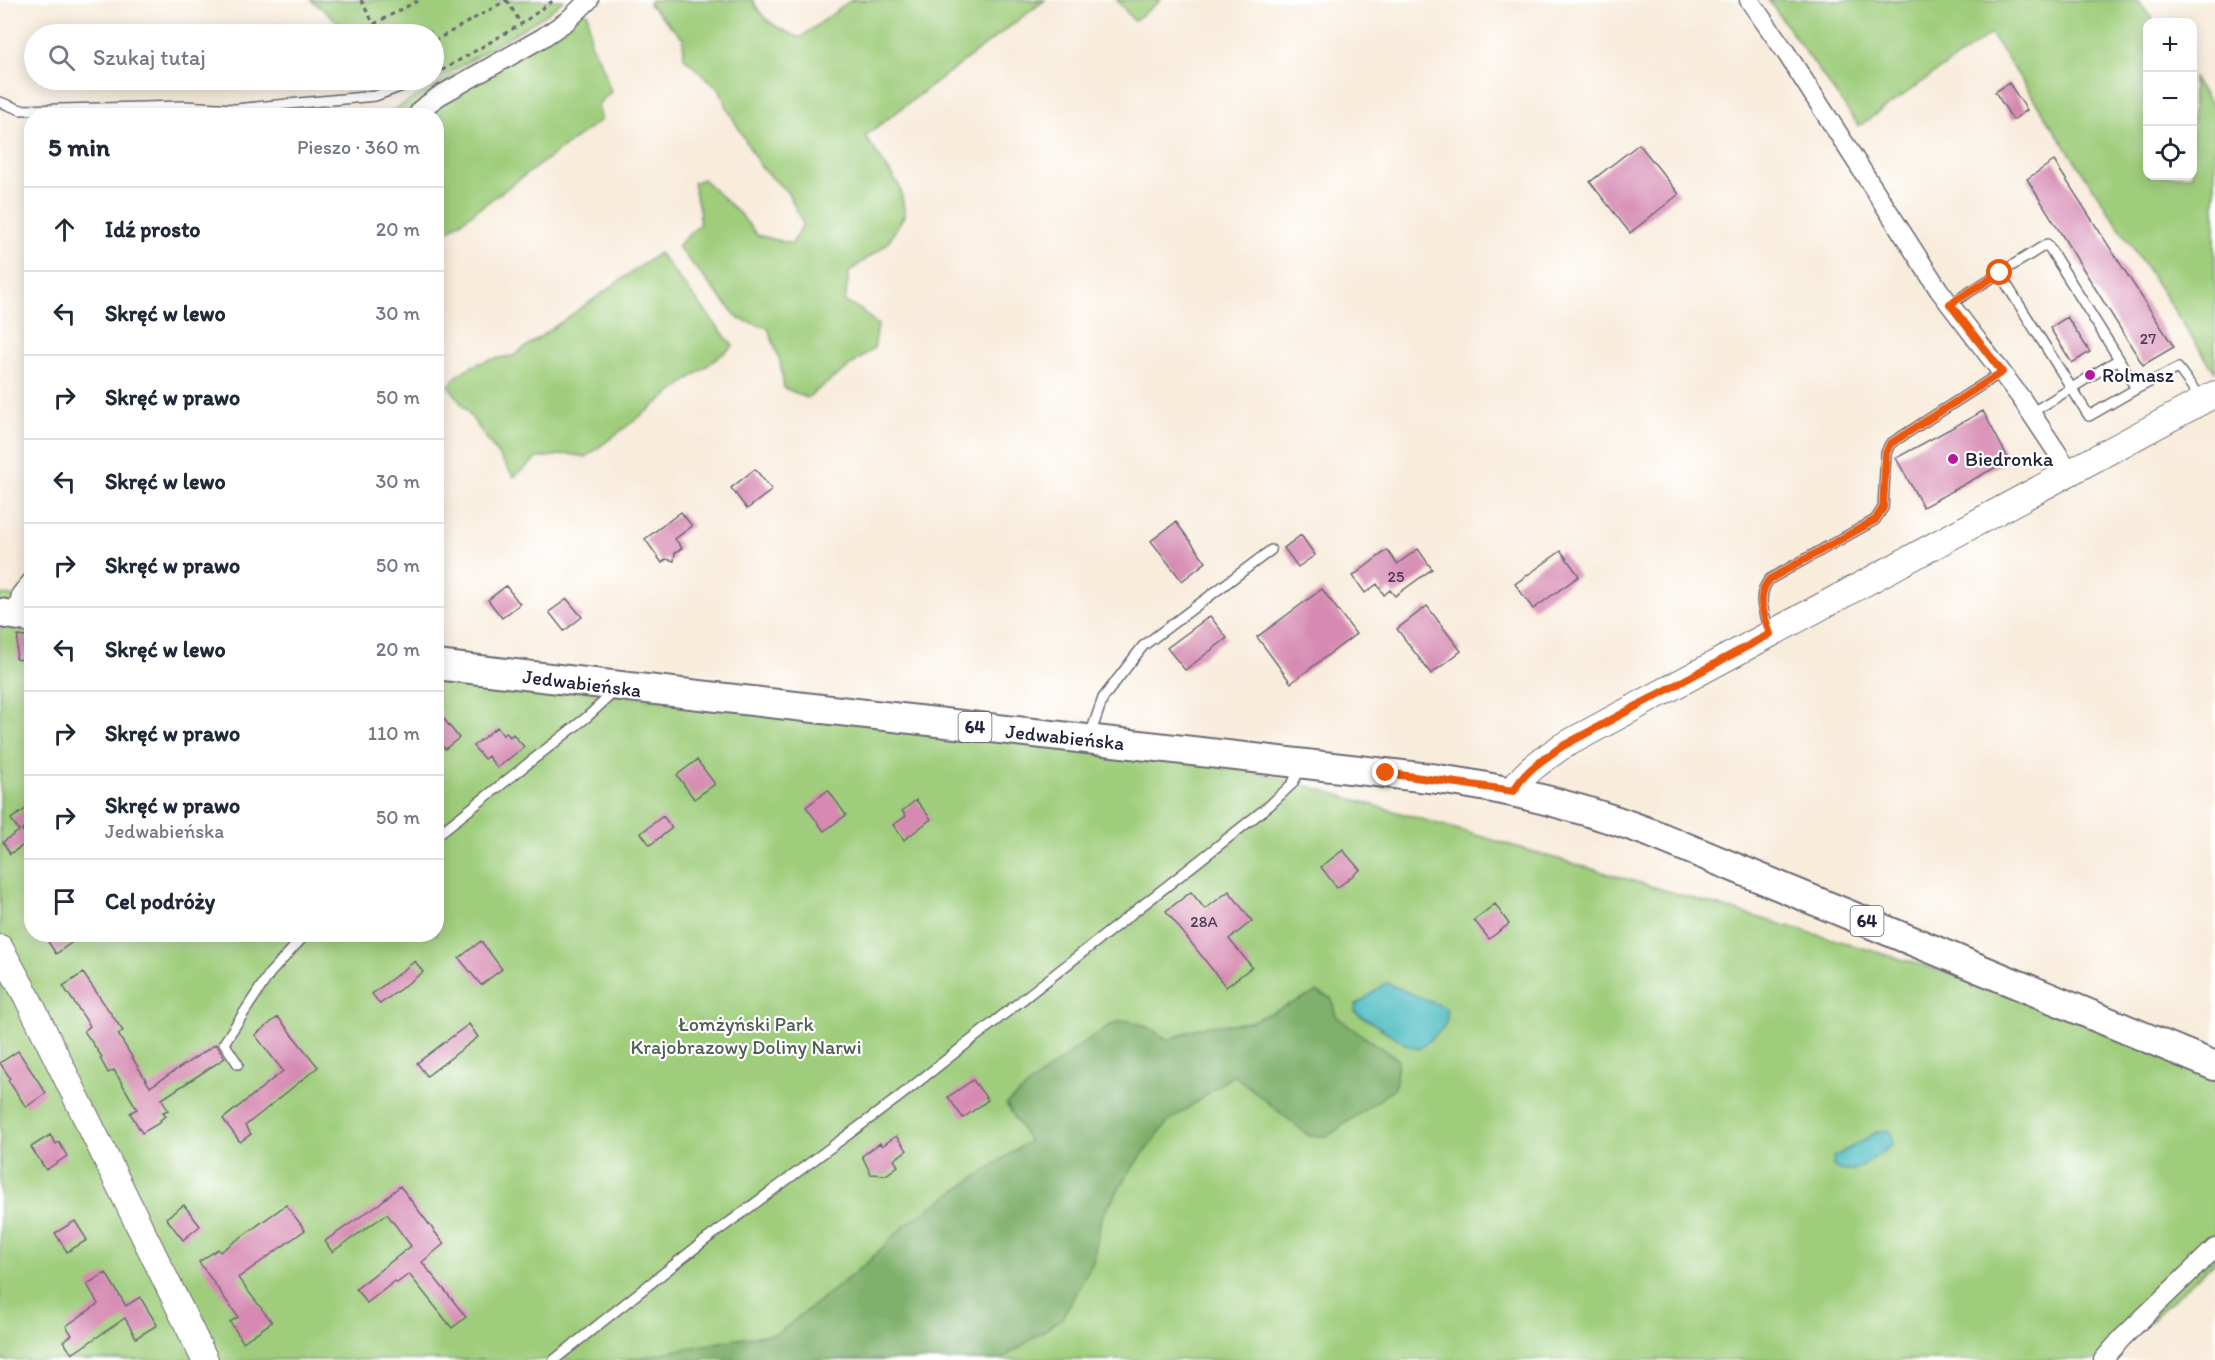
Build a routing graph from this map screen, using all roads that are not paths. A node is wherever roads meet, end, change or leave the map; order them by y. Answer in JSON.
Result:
{"nodes":[{"id":1,"x":589,"y":0,"type":"edge"},
{"id":2,"x":1752,"y":1,"type":"edge"},
{"id":3,"x":391,"y":90,"type":"edge"},
{"id":4,"x":0,"y":102,"type":"edge"},
{"id":5,"x":102,"y":108,"type":"edge"},
{"id":6,"x":218,"y":108,"type":"edge"},
{"id":7,"x":247,"y":108,"type":"edge"},
{"id":8,"x":422,"y":108,"type":"edge"},
{"id":9,"x":24,"y":110,"type":"edge"},
{"id":10,"x":2000,"y":273,"type":"junction"},
{"id":11,"x":1950,"y":304,"type":"junction"},
{"id":12,"x":2119,"y":359,"type":"junction"},
{"id":13,"x":2002,"y":372,"type":"junction"},
{"id":14,"x":2072,"y":388,"type":"junction"},
{"id":15,"x":2136,"y":388,"type":"junction"},
{"id":16,"x":2209,"y":397,"type":"edge"},
{"id":17,"x":2031,"y":413,"type":"junction"},
{"id":18,"x":2070,"y":472,"type":"junction"},
{"id":19,"x":1271,"y":550,"type":"dead end"},
{"id":20,"x":24,"y":590,"type":"edge"},
{"id":21,"x":11,"y":615,"type":"edge"},
{"id":22,"x":1770,"y":634,"type":"junction"},
{"id":23,"x":444,"y":666,"type":"edge"},
{"id":24,"x":619,"y":687,"type":"junction"},
{"id":25,"x":1089,"y":740,"type":"junction"},
{"id":26,"x":1303,"y":765,"type":"junction"},
{"id":27,"x":1514,"y":791,"type":"junction"},
{"id":28,"x":444,"y":830,"type":"edge"},
{"id":29,"x":299,"y":942,"type":"edge"},
{"id":30,"x":0,"y":948,"type":"edge"},
{"id":31,"x":238,"y":1064,"type":"dead end"},
{"id":32,"x":2215,"y":1066,"type":"edge"},
{"id":33,"x":2215,"y":1248,"type":"edge"},
{"id":34,"x":205,"y":1360,"type":"edge"},
{"id":35,"x":554,"y":1360,"type":"edge"},
{"id":36,"x":2103,"y":1360,"type":"edge"}],
"edges":[{"from":1,"to":8,"type":"street"},
{"from":2,"to":11,"type":"street"},
{"from":3,"to":7,"type":"lane"},
{"from":4,"to":9,"type":"lane"},
{"from":5,"to":6,"type":"lane"},
{"from":10,"to":11,"type":"lane"},
{"from":10,"to":12,"type":"lane"},
{"from":10,"to":14,"type":"lane"},
{"from":11,"to":13,"type":"street"},
{"from":12,"to":14,"type":"lane"},
{"from":12,"to":15,"type":"lane"},
{"from":13,"to":17,"type":"street"},
{"from":13,"to":22,"type":"lane"},
{"from":14,"to":15,"type":"lane"},
{"from":14,"to":17,"type":"lane"},
{"from":15,"to":16,"type":"lane"},
{"from":16,"to":18,"type":"main road"},
{"from":17,"to":18,"type":"street"},
{"from":18,"to":22,"type":"main road"},
{"from":19,"to":25,"type":"lane"},
{"from":20,"to":21,"type":"street"},
{"from":22,"to":27,"type":"main road"},
{"from":23,"to":24,"type":"main road","name":"Jedwabieńska","number":"64"},
{"from":24,"to":25,"type":"main road","name":"Jedwabieńska","number":"64"},
{"from":24,"to":28,"type":"lane"},
{"from":25,"to":26,"type":"main road","name":"Jedwabieńska","number":"64"},
{"from":26,"to":27,"type":"main road","name":"Jedwabieńska","number":"64"},
{"from":26,"to":35,"type":"lane"},
{"from":27,"to":32,"type":"main road","number":"64"},
{"from":29,"to":31,"type":"lane"},
{"from":30,"to":34,"type":"main road"},
{"from":33,"to":36,"type":"street"}]}
